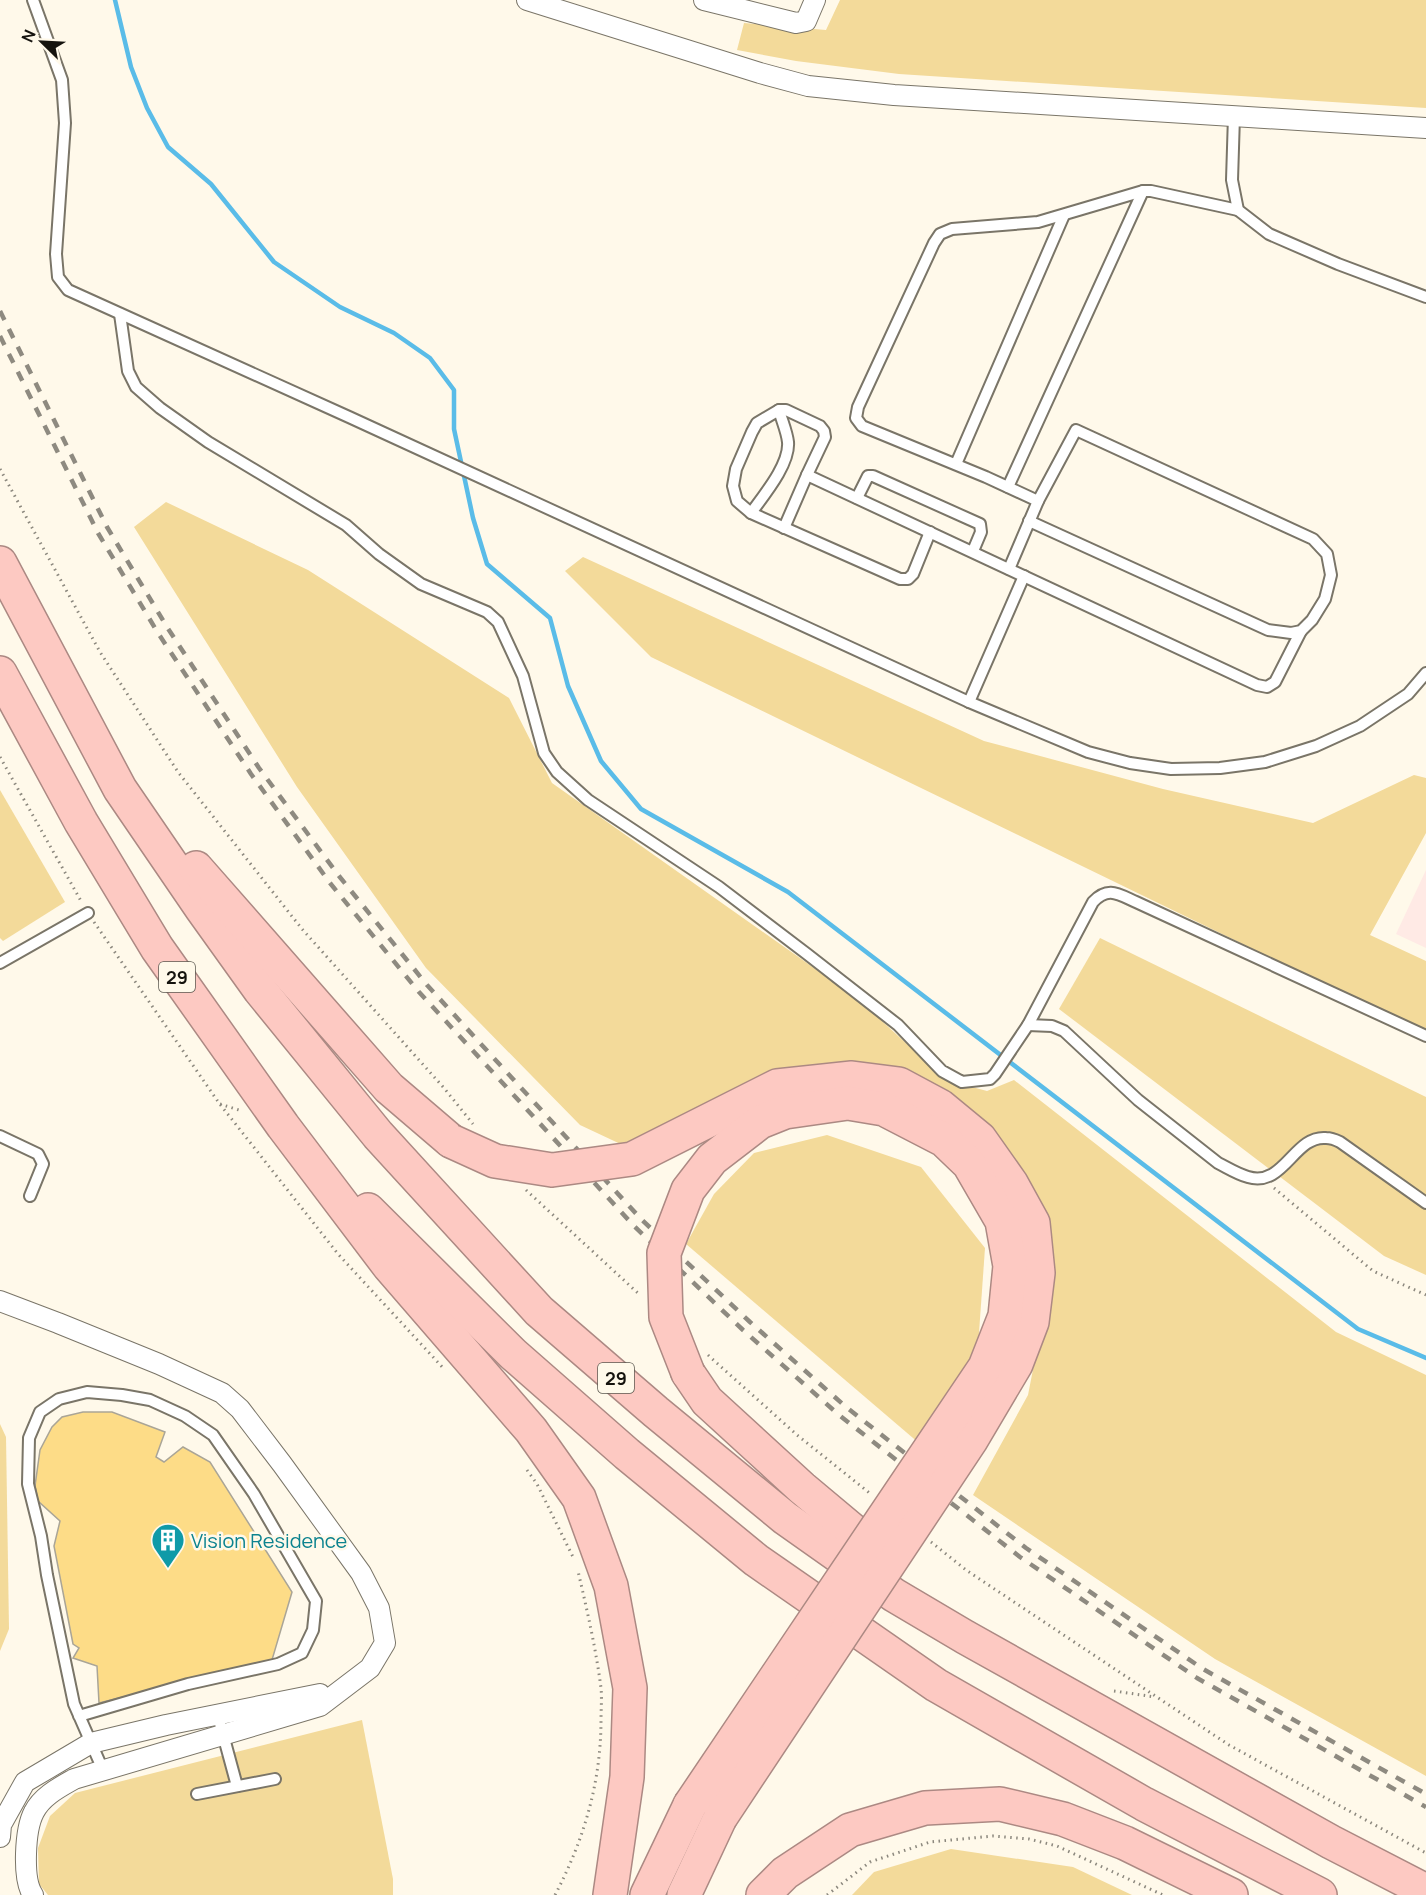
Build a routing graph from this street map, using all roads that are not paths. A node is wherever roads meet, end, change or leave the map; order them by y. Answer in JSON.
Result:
{"nodes":[{"id":1,"x":33,"y":0,"type":"edge"},
{"id":2,"x":527,"y":0,"type":"edge"},
{"id":3,"x":704,"y":0,"type":"edge"},
{"id":4,"x":815,"y":0,"type":"edge"},
{"id":5,"x":1234,"y":116,"type":"junction"},
{"id":6,"x":1426,"y":128,"type":"edge"},
{"id":7,"x":1143,"y":191,"type":"junction"},
{"id":8,"x":1238,"y":210,"type":"junction"},
{"id":9,"x":1064,"y":215,"type":"junction"},
{"id":10,"x":1425,"y":296,"type":"edge"},
{"id":11,"x":120,"y":314,"type":"junction"},
{"id":12,"x":779,"y":410,"type":"junction"},
{"id":13,"x":956,"y":464,"type":"junction"},
{"id":14,"x":807,"y":475,"type":"junction"},
{"id":15,"x":1008,"y":488,"type":"junction"},
{"id":16,"x":857,"y":498,"type":"junction"},
{"id":17,"x":1038,"y":501,"type":"junction"},
{"id":18,"x":752,"y":513,"type":"junction"},
{"id":19,"x":1029,"y":521,"type":"junction"},
{"id":20,"x":784,"y":528,"type":"junction"},
{"id":21,"x":930,"y":532,"type":"junction"},
{"id":22,"x":973,"y":551,"type":"junction"},
{"id":23,"x":0,"y":563,"type":"edge"},
{"id":24,"x":1009,"y":569,"type":"junction"},
{"id":25,"x":1024,"y":576,"type":"junction"},
{"id":26,"x":31,"y":623,"type":"junction"},
{"id":27,"x":1302,"y":631,"type":"junction"},
{"id":28,"x":0,"y":673,"type":"edge"},
{"id":29,"x":1426,"y":673,"type":"edge"},
{"id":30,"x":969,"y":702,"type":"junction"},
{"id":31,"x":88,"y":913,"type":"road end"},
{"id":32,"x":0,"y":963,"type":"edge"},
{"id":33,"x":1025,"y":1029,"type":"junction"},
{"id":34,"x":1426,"y":1036,"type":"edge"},
{"id":35,"x":284,"y":1126,"type":"junction"},
{"id":36,"x":0,"y":1136,"type":"edge"},
{"id":37,"x":30,"y":1197,"type":"dead end"},
{"id":38,"x":1426,"y":1203,"type":"edge"},
{"id":39,"x":0,"y":1301,"type":"edge"},
{"id":40,"x":79,"y":1716,"type":"junction"},
{"id":41,"x":220,"y":1725,"type":"junction"},
{"id":42,"x":91,"y":1743,"type":"junction"},
{"id":43,"x":1170,"y":1751,"type":"junction"},
{"id":44,"x":103,"y":1770,"type":"junction"},
{"id":45,"x":275,"y":1779,"type":"dead end"},
{"id":46,"x":237,"y":1786,"type":"junction"},
{"id":47,"x":197,"y":1794,"type":"dead end"},
{"id":48,"x":0,"y":1837,"type":"edge"},
{"id":49,"x":1426,"y":1891,"type":"edge"},
{"id":50,"x":33,"y":1895,"type":"edge"},
{"id":51,"x":610,"y":1895,"type":"edge"},
{"id":52,"x":647,"y":1895,"type":"edge"},
{"id":53,"x":684,"y":1895,"type":"edge"},
{"id":54,"x":763,"y":1895,"type":"edge"},
{"id":55,"x":1231,"y":1895,"type":"edge"},
{"id":56,"x":1320,"y":1895,"type":"edge"}],
"edges":[{"from":1,"to":11,"type":"lane"},
{"from":2,"to":5,"type":"street"},
{"from":3,"to":4,"type":"street"},
{"from":5,"to":6,"type":"street"},
{"from":5,"to":8,"type":"lane"},
{"from":7,"to":8,"type":"lane"},
{"from":7,"to":9,"type":"lane"},
{"from":7,"to":15,"type":"lane"},
{"from":8,"to":10,"type":"lane"},
{"from":9,"to":13,"type":"lane"},
{"from":9,"to":13,"type":"lane"},
{"from":11,"to":30,"type":"lane"},
{"from":11,"to":33,"type":"lane"},
{"from":12,"to":14,"type":"lane"},
{"from":12,"to":18,"type":"lane"},
{"from":12,"to":18,"type":"lane"},
{"from":13,"to":15,"type":"lane"},
{"from":14,"to":16,"type":"lane"},
{"from":14,"to":20,"type":"lane"},
{"from":15,"to":17,"type":"lane"},
{"from":16,"to":21,"type":"lane"},
{"from":16,"to":22,"type":"lane"},
{"from":17,"to":19,"type":"lane"},
{"from":17,"to":27,"type":"lane"},
{"from":18,"to":20,"type":"lane"},
{"from":19,"to":24,"type":"lane"},
{"from":19,"to":27,"type":"lane"},
{"from":20,"to":21,"type":"lane"},
{"from":21,"to":22,"type":"lane"},
{"from":22,"to":24,"type":"lane"},
{"from":23,"to":26,"type":"highway","number":"29"},
{"from":24,"to":25,"type":"lane"},
{"from":25,"to":27,"type":"lane"},
{"from":25,"to":30,"type":"lane"},
{"from":26,"to":43,"type":"highway","number":"29"},
{"from":26,"to":53,"type":"highway","bridge":true},
{"from":28,"to":35,"type":"highway","number":"29"},
{"from":29,"to":30,"type":"lane"},
{"from":31,"to":32,"type":"lane"},
{"from":33,"to":34,"type":"lane"},
{"from":33,"to":38,"type":"lane"},
{"from":35,"to":51,"type":"highway"},
{"from":35,"to":56,"type":"highway","number":"29"},
{"from":36,"to":37,"type":"lane"},
{"from":39,"to":41,"type":"street"},
{"from":40,"to":40,"type":"lane"},
{"from":40,"to":42,"type":"lane"},
{"from":41,"to":42,"type":"street"},
{"from":41,"to":44,"type":"street"},
{"from":41,"to":46,"type":"lane"},
{"from":42,"to":44,"type":"lane"},
{"from":42,"to":48,"type":"street"},
{"from":43,"to":49,"type":"highway","number":"29"},
{"from":43,"to":52,"type":"highway","bridge":true},
{"from":44,"to":50,"type":"street"},
{"from":45,"to":46,"type":"lane"},
{"from":46,"to":47,"type":"lane"},
{"from":54,"to":55,"type":"highway"}]}
